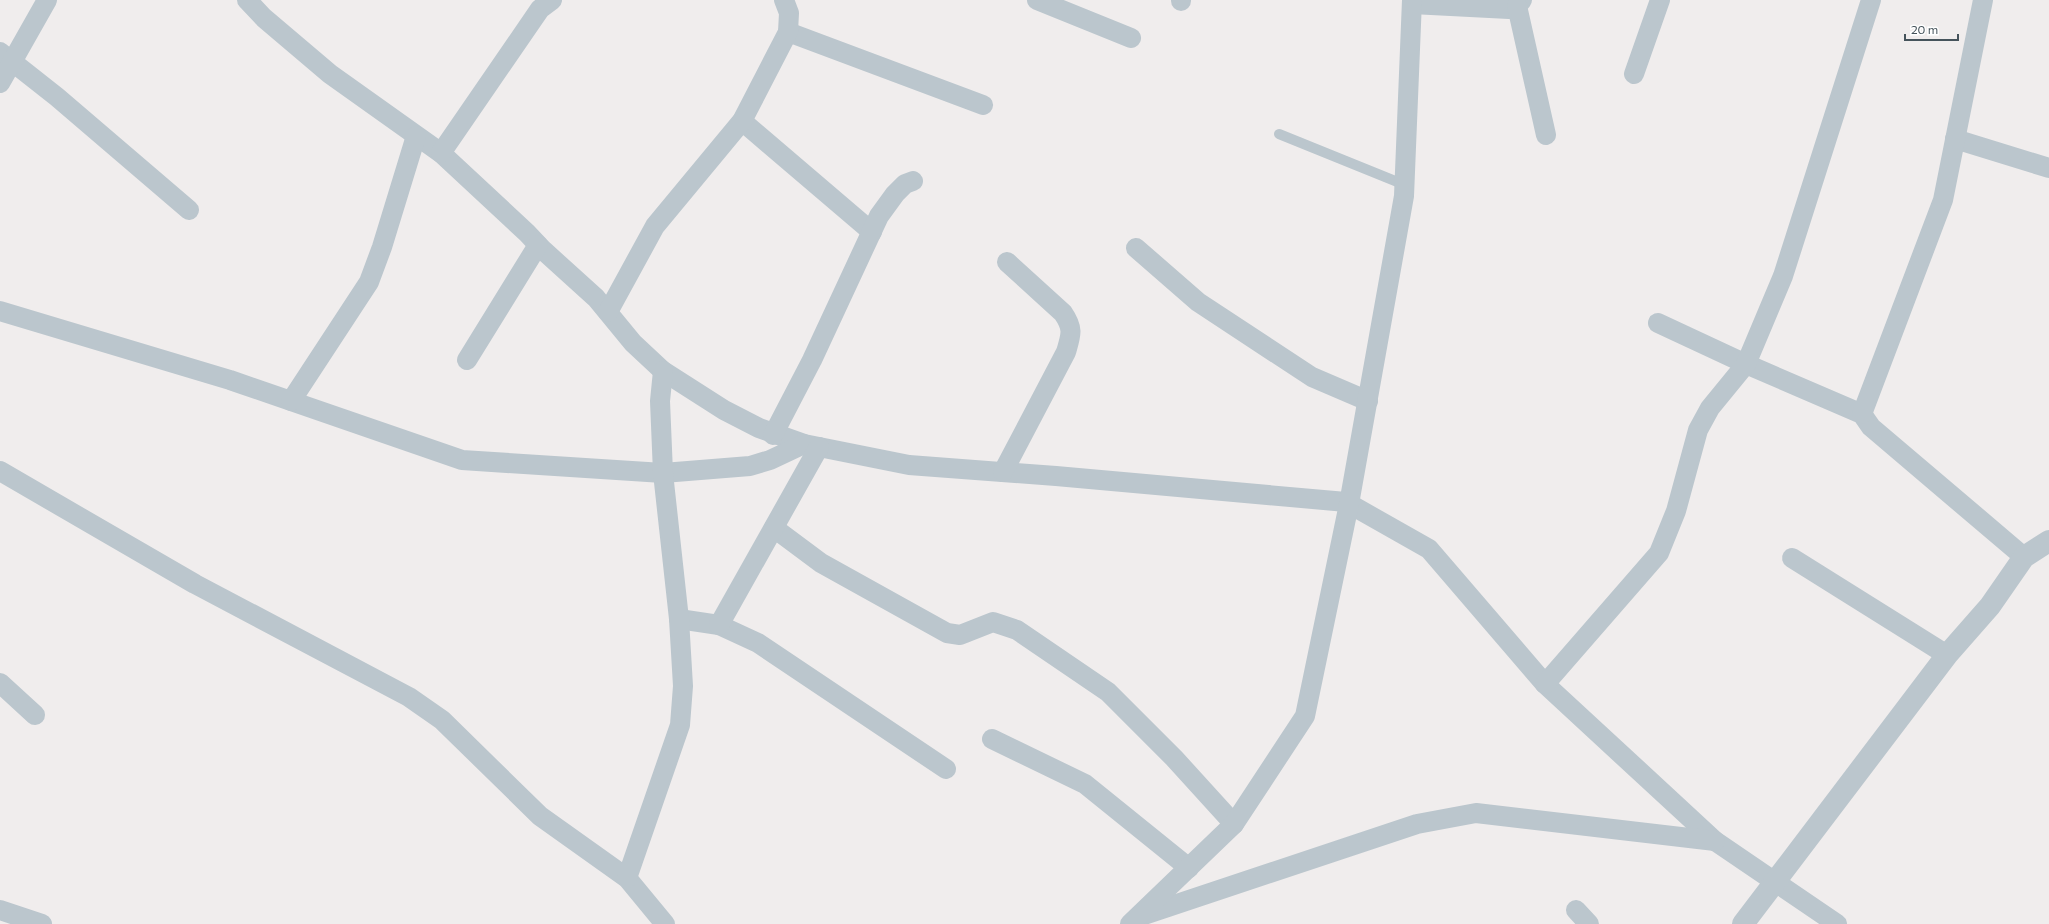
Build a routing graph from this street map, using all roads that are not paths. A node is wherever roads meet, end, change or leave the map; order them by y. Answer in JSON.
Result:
{"nodes":[{"id":1,"x":47,"y":0,"type":"edge"},
{"id":2,"x":247,"y":0,"type":"edge"},
{"id":3,"x":784,"y":0,"type":"edge"},
{"id":4,"x":1037,"y":0,"type":"edge"},
{"id":5,"x":1660,"y":0,"type":"edge"},
{"id":6,"x":1871,"y":0,"type":"edge"},
{"id":7,"x":1983,"y":0,"type":"edge"},
{"id":8,"x":1412,"y":2,"type":"edge"},
{"id":9,"x":542,"y":3,"type":"edge"},
{"id":10,"x":1519,"y":3,"type":"edge"},
{"id":11,"x":788,"y":32,"type":"junction"},
{"id":12,"x":1131,"y":38,"type":"dead end"},
{"id":13,"x":7,"y":57,"type":"edge"},
{"id":14,"x":1634,"y":74,"type":"dead end"},
{"id":15,"x":0,"y":83,"type":"edge"},
{"id":16,"x":983,"y":105,"type":"dead end"},
{"id":17,"x":742,"y":121,"type":"junction"},
{"id":18,"x":1279,"y":134,"type":"dead end"},
{"id":19,"x":1546,"y":135,"type":"dead end"},
{"id":20,"x":416,"y":136,"type":"junction"},
{"id":21,"x":1956,"y":139,"type":"junction"},
{"id":22,"x":441,"y":153,"type":"junction"},
{"id":23,"x":2049,"y":168,"type":"edge"},
{"id":24,"x":913,"y":181,"type":"dead end"},
{"id":25,"x":1405,"y":185,"type":"junction"},
{"id":26,"x":189,"y":210,"type":"dead end"},
{"id":27,"x":872,"y":232,"type":"junction"},
{"id":28,"x":538,"y":246,"type":"junction"},
{"id":29,"x":1136,"y":248,"type":"dead end"},
{"id":30,"x":1007,"y":262,"type":"dead end"},
{"id":31,"x":0,"y":311,"type":"edge"},
{"id":32,"x":608,"y":312,"type":"junction"},
{"id":33,"x":1658,"y":323,"type":"dead end"},
{"id":34,"x":467,"y":360,"type":"dead end"},
{"id":35,"x":1746,"y":364,"type":"junction"},
{"id":36,"x":662,"y":371,"type":"junction"},
{"id":37,"x":291,"y":401,"type":"junction"},
{"id":38,"x":1368,"y":401,"type":"junction"},
{"id":39,"x":1862,"y":414,"type":"junction"},
{"id":40,"x":773,"y":435,"type":"junction"},
{"id":41,"x":811,"y":446,"type":"junction"},
{"id":42,"x":0,"y":471,"type":"edge"},
{"id":43,"x":1003,"y":472,"type":"junction"},
{"id":44,"x":663,"y":473,"type":"junction"},
{"id":45,"x":1349,"y":504,"type":"junction"},
{"id":46,"x":774,"y":528,"type":"junction"},
{"id":47,"x":2049,"y":541,"type":"edge"},
{"id":48,"x":2024,"y":557,"type":"junction"},
{"id":49,"x":1792,"y":558,"type":"dead end"},
{"id":50,"x":679,"y":619,"type":"junction"},
{"id":51,"x":719,"y":625,"type":"junction"},
{"id":52,"x":1947,"y":656,"type":"junction"},
{"id":53,"x":0,"y":683,"type":"edge"},
{"id":54,"x":1544,"y":684,"type":"junction"},
{"id":55,"x":35,"y":715,"type":"dead end"},
{"id":56,"x":992,"y":739,"type":"dead end"},
{"id":57,"x":946,"y":769,"type":"dead end"},
{"id":58,"x":1234,"y":824,"type":"junction"},
{"id":59,"x":1715,"y":840,"type":"junction"},
{"id":60,"x":1189,"y":868,"type":"junction"},
{"id":61,"x":627,"y":878,"type":"junction"},
{"id":62,"x":1775,"y":884,"type":"junction"},
{"id":63,"x":0,"y":910,"type":"edge"},
{"id":64,"x":1134,"y":920,"type":"edge"},
{"id":65,"x":36,"y":923,"type":"edge"},
{"id":66,"x":665,"y":924,"type":"edge"},
{"id":67,"x":1743,"y":924,"type":"edge"},
{"id":68,"x":1837,"y":924,"type":"edge"}],
"edges":[{"from":1,"to":13,"type":"street"},
{"from":2,"to":20,"type":"street"},
{"from":3,"to":11,"type":"street"},
{"from":4,"to":12,"type":"street"},
{"from":5,"to":14,"type":"street"},
{"from":6,"to":35,"type":"street"},
{"from":7,"to":21,"type":"street"},
{"from":8,"to":10,"type":"street"},
{"from":8,"to":25,"type":"street"},
{"from":9,"to":22,"type":"street"},
{"from":10,"to":19,"type":"street"},
{"from":11,"to":16,"type":"street"},
{"from":11,"to":17,"type":"street"},
{"from":13,"to":15,"type":"street"},
{"from":13,"to":26,"type":"street"},
{"from":17,"to":27,"type":"street"},
{"from":17,"to":32,"type":"street"},
{"from":18,"to":25,"type":"lane"},
{"from":20,"to":22,"type":"street"},
{"from":20,"to":37,"type":"street"},
{"from":21,"to":23,"type":"street"},
{"from":21,"to":39,"type":"street"},
{"from":22,"to":28,"type":"street"},
{"from":24,"to":27,"type":"street"},
{"from":25,"to":38,"type":"street"},
{"from":27,"to":40,"type":"street"},
{"from":28,"to":32,"type":"street"},
{"from":28,"to":34,"type":"street"},
{"from":29,"to":38,"type":"street"},
{"from":30,"to":43,"type":"street"},
{"from":31,"to":37,"type":"street"},
{"from":32,"to":36,"type":"street"},
{"from":33,"to":35,"type":"street"},
{"from":35,"to":39,"type":"street"},
{"from":35,"to":54,"type":"street"},
{"from":36,"to":40,"type":"street"},
{"from":36,"to":44,"type":"street"},
{"from":37,"to":44,"type":"street"},
{"from":38,"to":45,"type":"street"},
{"from":39,"to":48,"type":"street"},
{"from":40,"to":41,"type":"street"},
{"from":41,"to":43,"type":"street"},
{"from":41,"to":44,"type":"street"},
{"from":41,"to":46,"type":"street"},
{"from":42,"to":61,"type":"street"},
{"from":43,"to":45,"type":"street"},
{"from":44,"to":50,"type":"street"},
{"from":45,"to":54,"type":"street"},
{"from":45,"to":58,"type":"street"},
{"from":46,"to":51,"type":"street"},
{"from":46,"to":58,"type":"street"},
{"from":47,"to":48,"type":"street"},
{"from":48,"to":52,"type":"street"},
{"from":49,"to":52,"type":"street"},
{"from":50,"to":51,"type":"street"},
{"from":50,"to":61,"type":"street"},
{"from":51,"to":57,"type":"street"},
{"from":52,"to":62,"type":"street"},
{"from":53,"to":55,"type":"street"},
{"from":54,"to":59,"type":"street"},
{"from":56,"to":60,"type":"street"},
{"from":58,"to":60,"type":"street"},
{"from":59,"to":62,"type":"street"},
{"from":59,"to":64,"type":"street"},
{"from":60,"to":64,"type":"street"},
{"from":61,"to":66,"type":"street"},
{"from":62,"to":67,"type":"street"},
{"from":62,"to":68,"type":"street"},
{"from":63,"to":65,"type":"street"}]}
